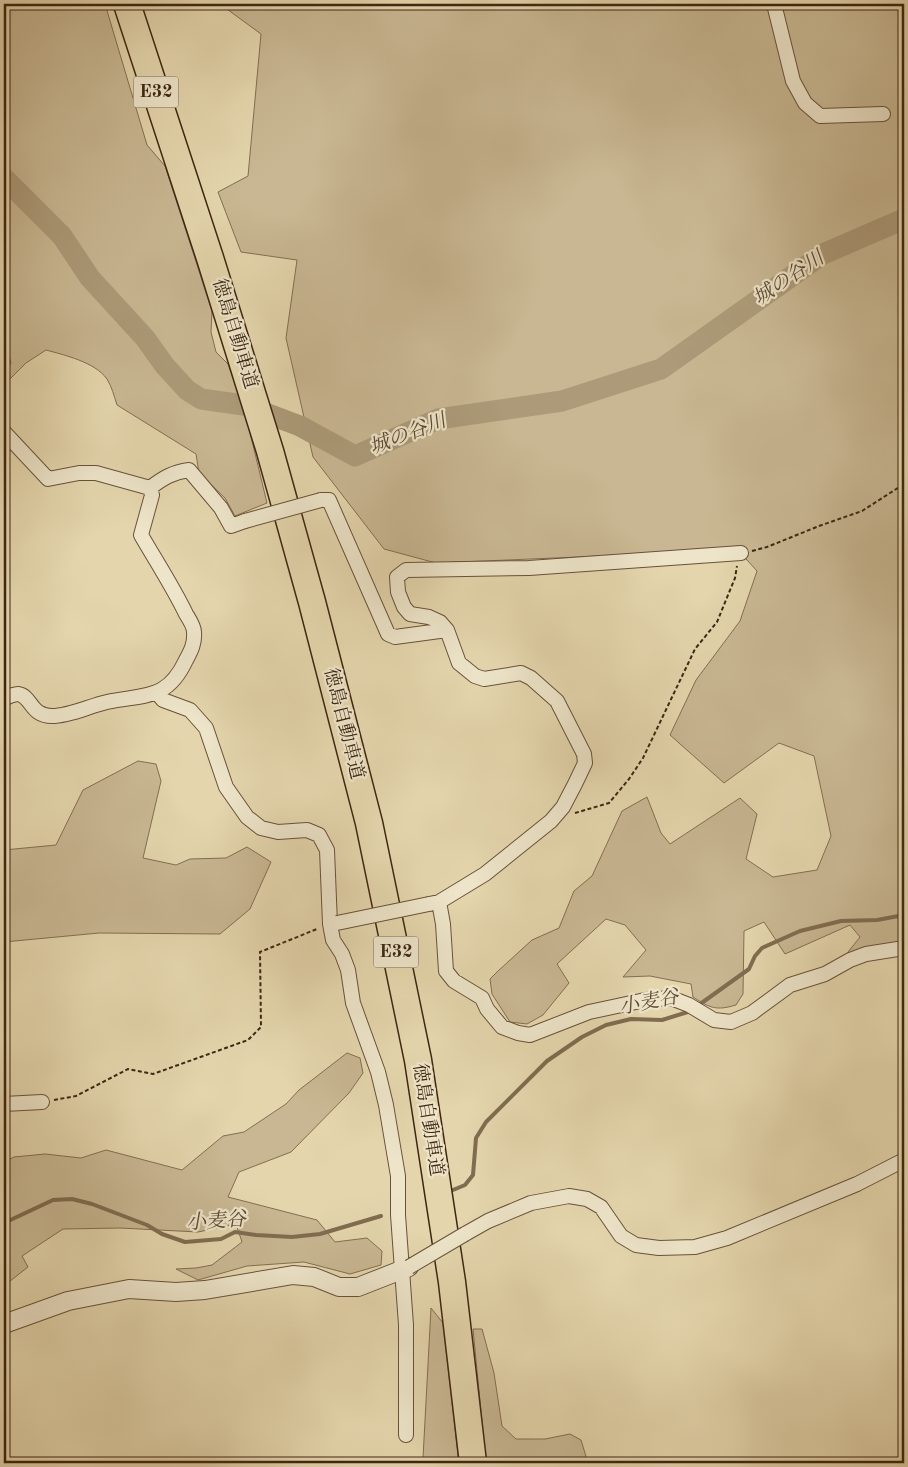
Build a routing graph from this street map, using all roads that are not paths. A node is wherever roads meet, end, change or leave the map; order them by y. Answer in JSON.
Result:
{"nodes":[{"id":1,"x":127,"y":4,"type":"edge"},
{"id":2,"x":774,"y":4,"type":"edge"},
{"id":3,"x":883,"y":114,"type":"dead end"},
{"id":4,"x":4,"y":432,"type":"edge"},
{"id":5,"x":150,"y":488,"type":"junction"},
{"id":6,"x":741,"y":553,"type":"road end"},
{"id":7,"x":447,"y":630,"type":"junction"},
{"id":8,"x":157,"y":693,"type":"junction"},
{"id":9,"x":4,"y":698,"type":"edge"},
{"id":10,"x":434,"y":903,"type":"junction"},
{"id":11,"x":333,"y":924,"type":"junction"},
{"id":12,"x":904,"y":948,"type":"edge"},
{"id":13,"x":42,"y":1102,"type":"road end"},
{"id":14,"x":4,"y":1104,"type":"edge"},
{"id":15,"x":904,"y":1160,"type":"edge"},
{"id":16,"x":405,"y":1269,"type":"junction"},
{"id":17,"x":4,"y":1324,"type":"edge"},
{"id":18,"x":406,"y":1435,"type":"dead end"},
{"id":19,"x":473,"y":1463,"type":"edge"}],
"edges":[{"from":1,"to":19,"type":"highway","name":"徳島自動車道","number":"E32"},
{"from":2,"to":3,"type":"street"},
{"from":4,"to":5,"type":"street"},
{"from":5,"to":7,"type":"street","bridge":true},
{"from":5,"to":8,"type":"street"},
{"from":6,"to":7,"type":"street"},
{"from":7,"to":10,"type":"street"},
{"from":8,"to":9,"type":"street"},
{"from":8,"to":11,"type":"street"},
{"from":10,"to":11,"type":"street","bridge":true},
{"from":10,"to":12,"type":"street"},
{"from":11,"to":16,"type":"street"},
{"from":13,"to":14,"type":"street"},
{"from":15,"to":16,"type":"street","bridge":true},
{"from":16,"to":17,"type":"street"},
{"from":16,"to":18,"type":"street"}]}
